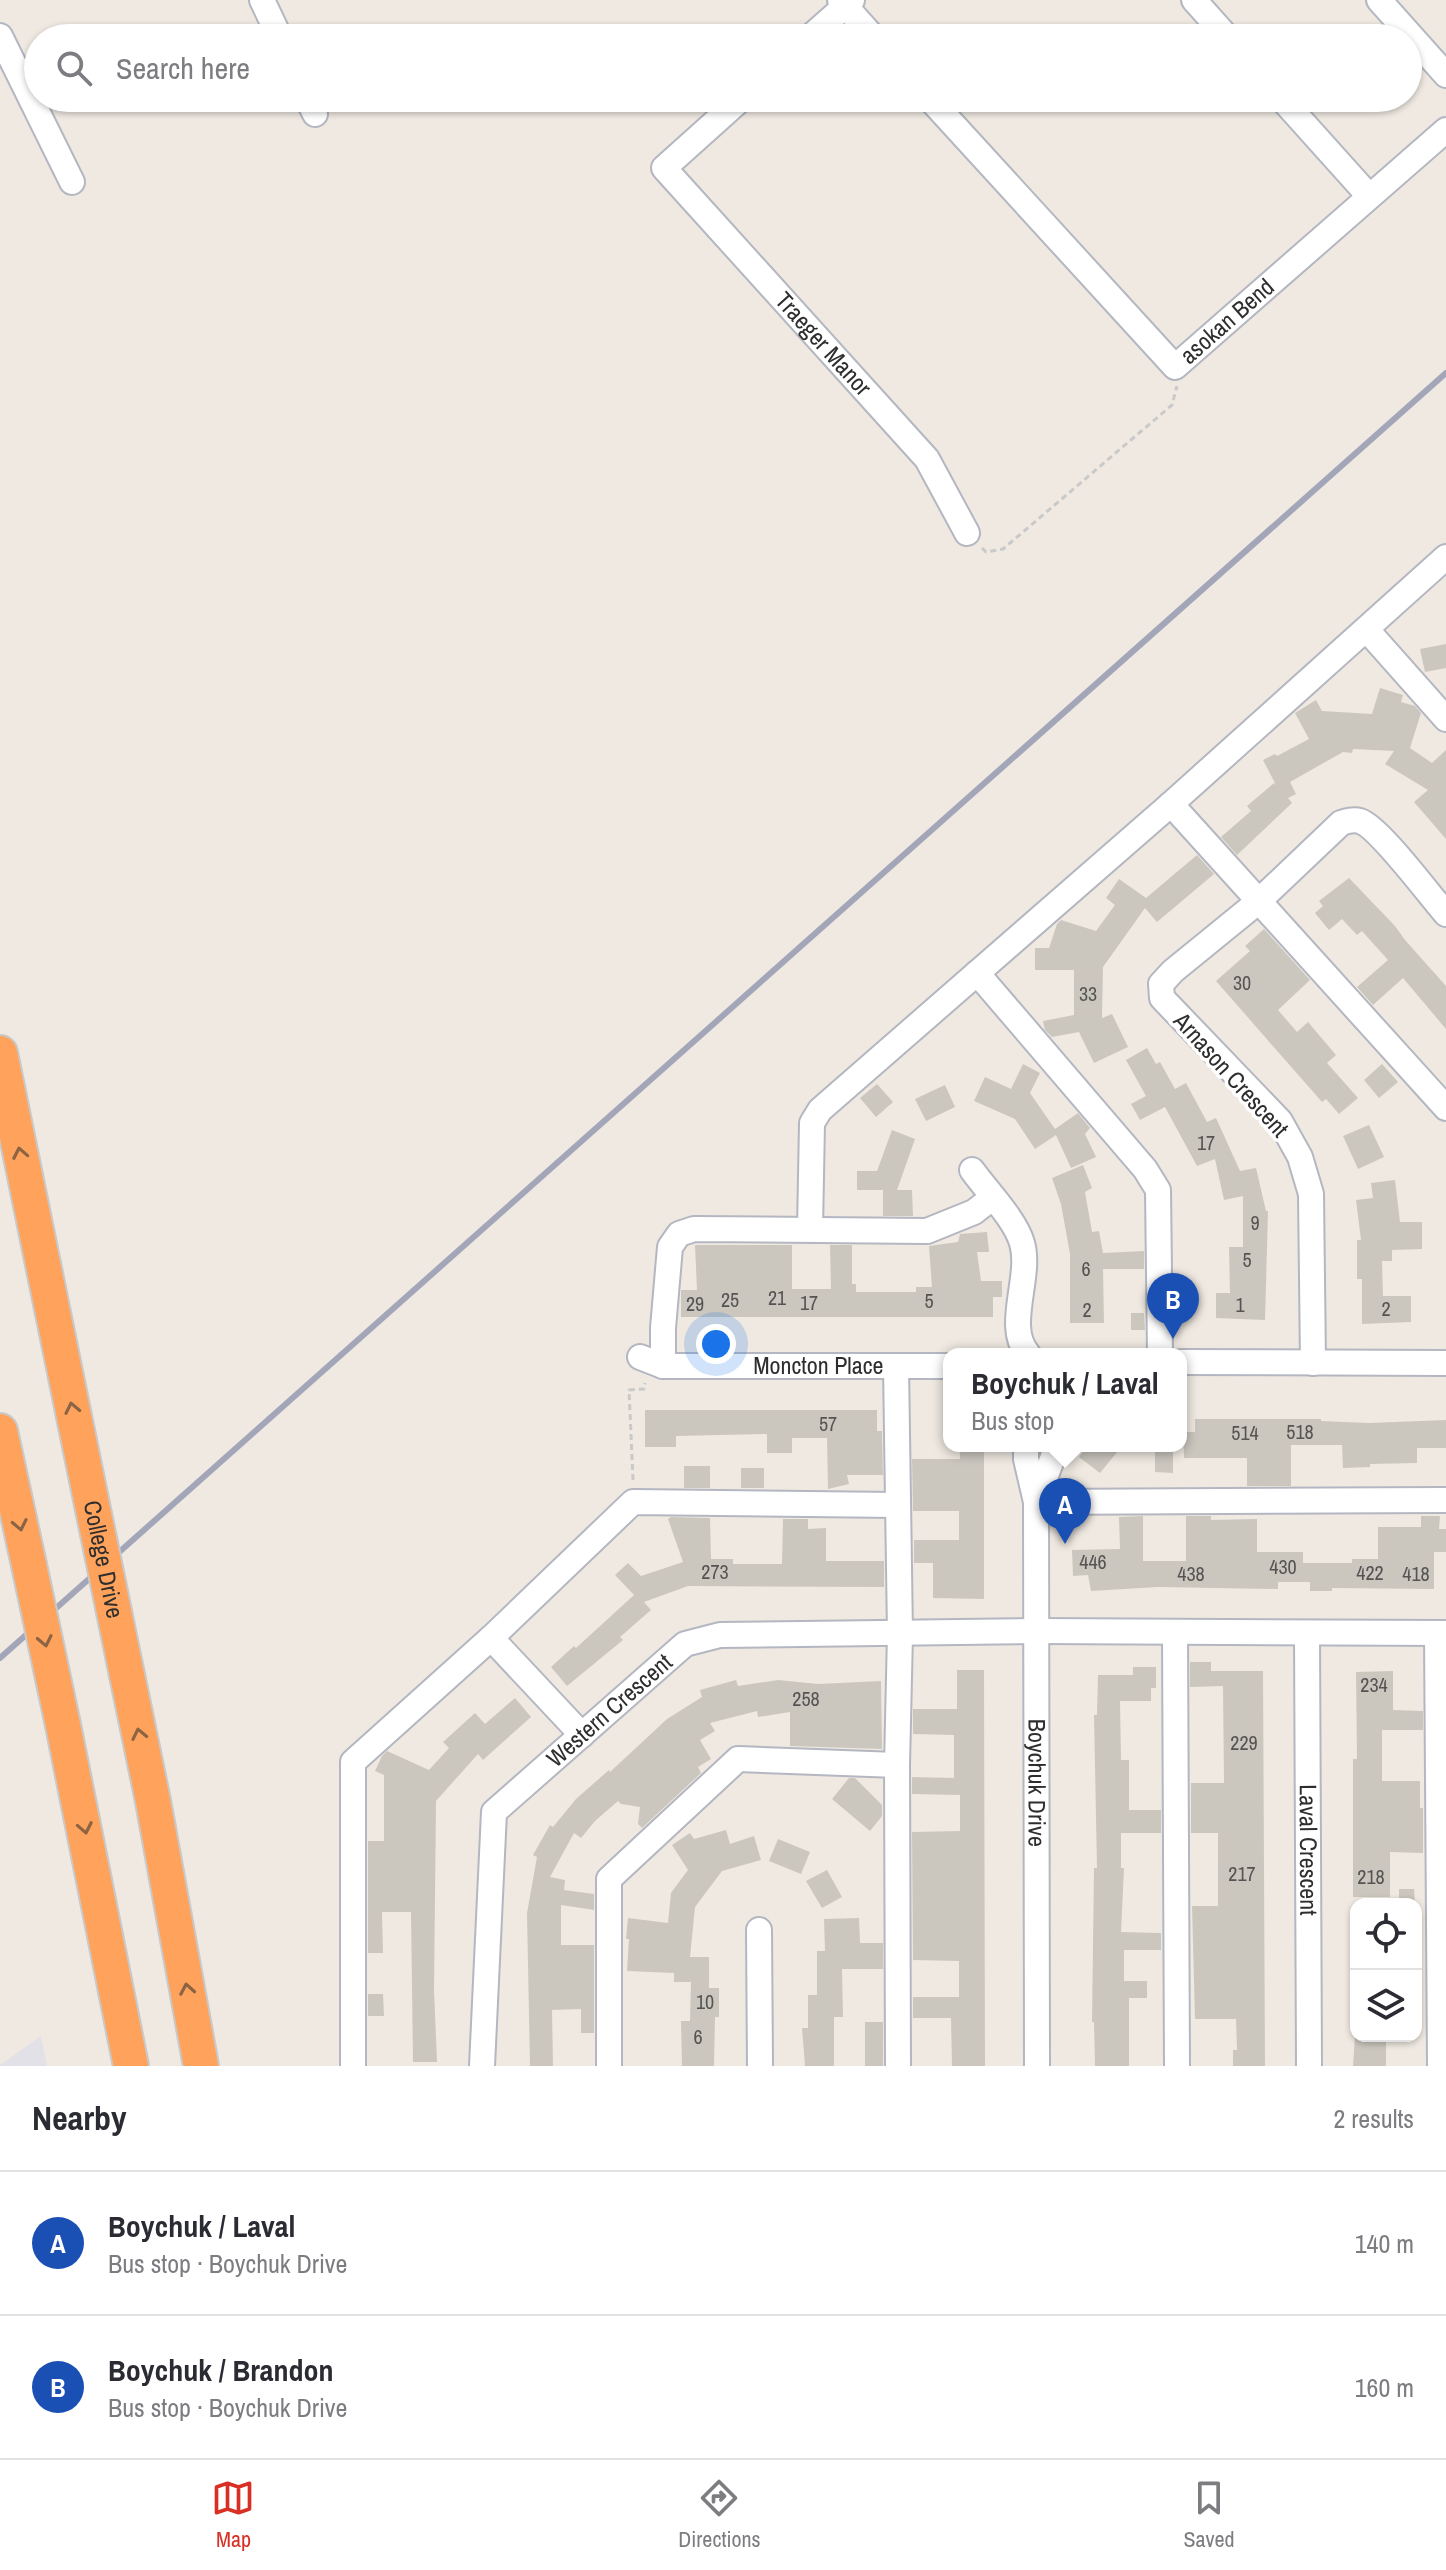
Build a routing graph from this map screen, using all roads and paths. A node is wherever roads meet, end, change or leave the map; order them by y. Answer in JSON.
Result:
{"nodes":[{"id":1,"x":262,"y":0,"type":"edge"},
{"id":2,"x":1194,"y":0,"type":"edge"},
{"id":3,"x":1379,"y":0,"type":"edge"},
{"id":4,"x":846,"y":2,"type":"edge"},
{"id":5,"x":273,"y":24,"type":"edge"},
{"id":6,"x":823,"y":24,"type":"edge"},
{"id":7,"x":863,"y":24,"type":"edge"},
{"id":8,"x":1215,"y":24,"type":"edge"},
{"id":9,"x":1400,"y":24,"type":"edge"},
{"id":10,"x":0,"y":36,"type":"edge"},
{"id":11,"x":1422,"y":48,"type":"edge"},
{"id":12,"x":1446,"y":75,"type":"edge"},
{"id":13,"x":24,"y":85,"type":"edge"},
{"id":14,"x":37,"y":112,"type":"edge"},
{"id":15,"x":726,"y":112,"type":"edge"},
{"id":16,"x":942,"y":112,"type":"edge"},
{"id":17,"x":1294,"y":112,"type":"edge"},
{"id":18,"x":1446,"y":130,"type":"edge"},
{"id":19,"x":72,"y":182,"type":"dead end"},
{"id":20,"x":1369,"y":196,"type":"junction"},
{"id":21,"x":967,"y":533,"type":"dead end"},
{"id":22,"x":1446,"y":557,"type":"edge"},
{"id":23,"x":1367,"y":630,"type":"junction"},
{"id":24,"x":1446,"y":719,"type":"edge"},
{"id":25,"x":1171,"y":804,"type":"junction"},
{"id":26,"x":1259,"y":901,"type":"junction"},
{"id":27,"x":1446,"y":914,"type":"edge"},
{"id":28,"x":977,"y":973,"type":"junction"},
{"id":29,"x":0,"y":1053,"type":"edge"},
{"id":30,"x":1446,"y":1108,"type":"edge"},
{"id":31,"x":972,"y":1170,"type":"dead end"},
{"id":32,"x":992,"y":1198,"type":"junction"},
{"id":33,"x":810,"y":1229,"type":"junction"},
{"id":34,"x":1023,"y":1296,"type":"junction"},
{"id":35,"x":1023,"y":1348,"type":"edge"},
{"id":36,"x":1043,"y":1348,"type":"edge"},
{"id":37,"x":1160,"y":1348,"type":"edge"},
{"id":38,"x":640,"y":1357,"type":"dead end"},
{"id":39,"x":1187,"y":1362,"type":"edge"},
{"id":40,"x":1313,"y":1363,"type":"junction"},
{"id":41,"x":1446,"y":1363,"type":"edge"},
{"id":42,"x":663,"y":1366,"type":"junction"},
{"id":43,"x":896,"y":1366,"type":"junction"},
{"id":44,"x":943,"y":1366,"type":"edge"},
{"id":45,"x":644,"y":1389,"type":"dead end"},
{"id":46,"x":0,"y":1431,"type":"edge"},
{"id":47,"x":1026,"y":1452,"type":"edge"},
{"id":48,"x":1055,"y":1452,"type":"edge"},
{"id":49,"x":1446,"y":1500,"type":"edge"},
{"id":50,"x":633,"y":1502,"type":"junction"},
{"id":51,"x":1036,"y":1502,"type":"junction"},
{"id":52,"x":897,"y":1505,"type":"junction"},
{"id":53,"x":1038,"y":1631,"type":"junction"},
{"id":54,"x":1175,"y":1633,"type":"junction"},
{"id":55,"x":1442,"y":1633,"type":"edge"},
{"id":56,"x":900,"y":1634,"type":"junction"},
{"id":57,"x":1307,"y":1634,"type":"junction"},
{"id":58,"x":491,"y":1638,"type":"junction"},
{"id":59,"x":582,"y":1735,"type":"junction"},
{"id":60,"x":897,"y":1765,"type":"junction"},
{"id":61,"x":759,"y":1930,"type":"dead end"},
{"id":62,"x":131,"y":2066,"type":"edge"},
{"id":63,"x":201,"y":2066,"type":"edge"},
{"id":64,"x":353,"y":2066,"type":"edge"},
{"id":65,"x":482,"y":2066,"type":"edge"},
{"id":66,"x":609,"y":2066,"type":"edge"},
{"id":67,"x":760,"y":2066,"type":"edge"},
{"id":68,"x":898,"y":2066,"type":"edge"},
{"id":69,"x":1037,"y":2066,"type":"edge"},
{"id":70,"x":1177,"y":2066,"type":"edge"},
{"id":71,"x":1309,"y":2066,"type":"edge"},
{"id":72,"x":1440,"y":2066,"type":"edge"}],
"edges":[{"from":1,"to":5,"type":"street"},
{"from":2,"to":8,"type":"street"},
{"from":3,"to":9,"type":"street"},
{"from":4,"to":6,"type":"street"},
{"from":4,"to":7,"type":"street"},
{"from":10,"to":13,"type":"street"},
{"from":11,"to":12,"type":"street"},
{"from":14,"to":19,"type":"street"},
{"from":15,"to":21,"type":"street","name":"Traeger Manor"},
{"from":16,"to":20,"type":"street","name":"asokan Bend"},
{"from":17,"to":20,"type":"street"},
{"from":18,"to":20,"type":"street","name":"asokan Bend"},
{"from":22,"to":23,"type":"street"},
{"from":23,"to":24,"type":"street"},
{"from":23,"to":25,"type":"street"},
{"from":25,"to":26,"type":"street"},
{"from":25,"to":28,"type":"street"},
{"from":26,"to":27,"type":"street","name":"Arnason Crescent"},
{"from":26,"to":30,"type":"street"},
{"from":26,"to":40,"type":"street","name":"Arnason Crescent"},
{"from":28,"to":33,"type":"street"},
{"from":28,"to":37,"type":"street"},
{"from":63,"to":29,"type":"highway","name":"College Drive","one_way":true,"bridge":true},
{"from":31,"to":32,"type":"street"},
{"from":32,"to":33,"type":"street"},
{"from":32,"to":34,"type":"street"},
{"from":33,"to":42,"type":"street"},
{"from":34,"to":35,"type":"street"},
{"from":34,"to":36,"type":"street"},
{"from":38,"to":42,"type":"street","name":"Moncton Place"},
{"from":39,"to":40,"type":"street"},
{"from":40,"to":41,"type":"street"},
{"from":42,"to":43,"type":"street","name":"Moncton Place"},
{"from":43,"to":44,"type":"street","name":"Moncton Place"},
{"from":43,"to":52,"type":"street"},
{"from":45,"to":50,"type":"path"},
{"from":46,"to":62,"type":"highway","one_way":true,"bridge":true},
{"from":47,"to":51,"type":"street","name":"Boychuk Drive"},
{"from":48,"to":51,"type":"street","name":"Boychuk Drive"},
{"from":49,"to":51,"type":"street"},
{"from":50,"to":52,"type":"street"},
{"from":50,"to":58,"type":"street"},
{"from":51,"to":53,"type":"street","name":"Boychuk Drive"},
{"from":52,"to":56,"type":"street"},
{"from":53,"to":54,"type":"street"},
{"from":53,"to":56,"type":"street","name":"Western Crescent"},
{"from":53,"to":69,"type":"street","name":"Boychuk Drive"},
{"from":54,"to":57,"type":"street"},
{"from":54,"to":70,"type":"street"},
{"from":55,"to":57,"type":"street"},
{"from":55,"to":72,"type":"street"},
{"from":56,"to":59,"type":"street","name":"Western Crescent"},
{"from":56,"to":60,"type":"street"},
{"from":57,"to":71,"type":"street","name":"Laval Crescent"},
{"from":58,"to":59,"type":"street"},
{"from":58,"to":64,"type":"street"},
{"from":59,"to":65,"type":"street","name":"Western Crescent"},
{"from":60,"to":66,"type":"street"},
{"from":60,"to":68,"type":"street"},
{"from":61,"to":67,"type":"street"}]}
